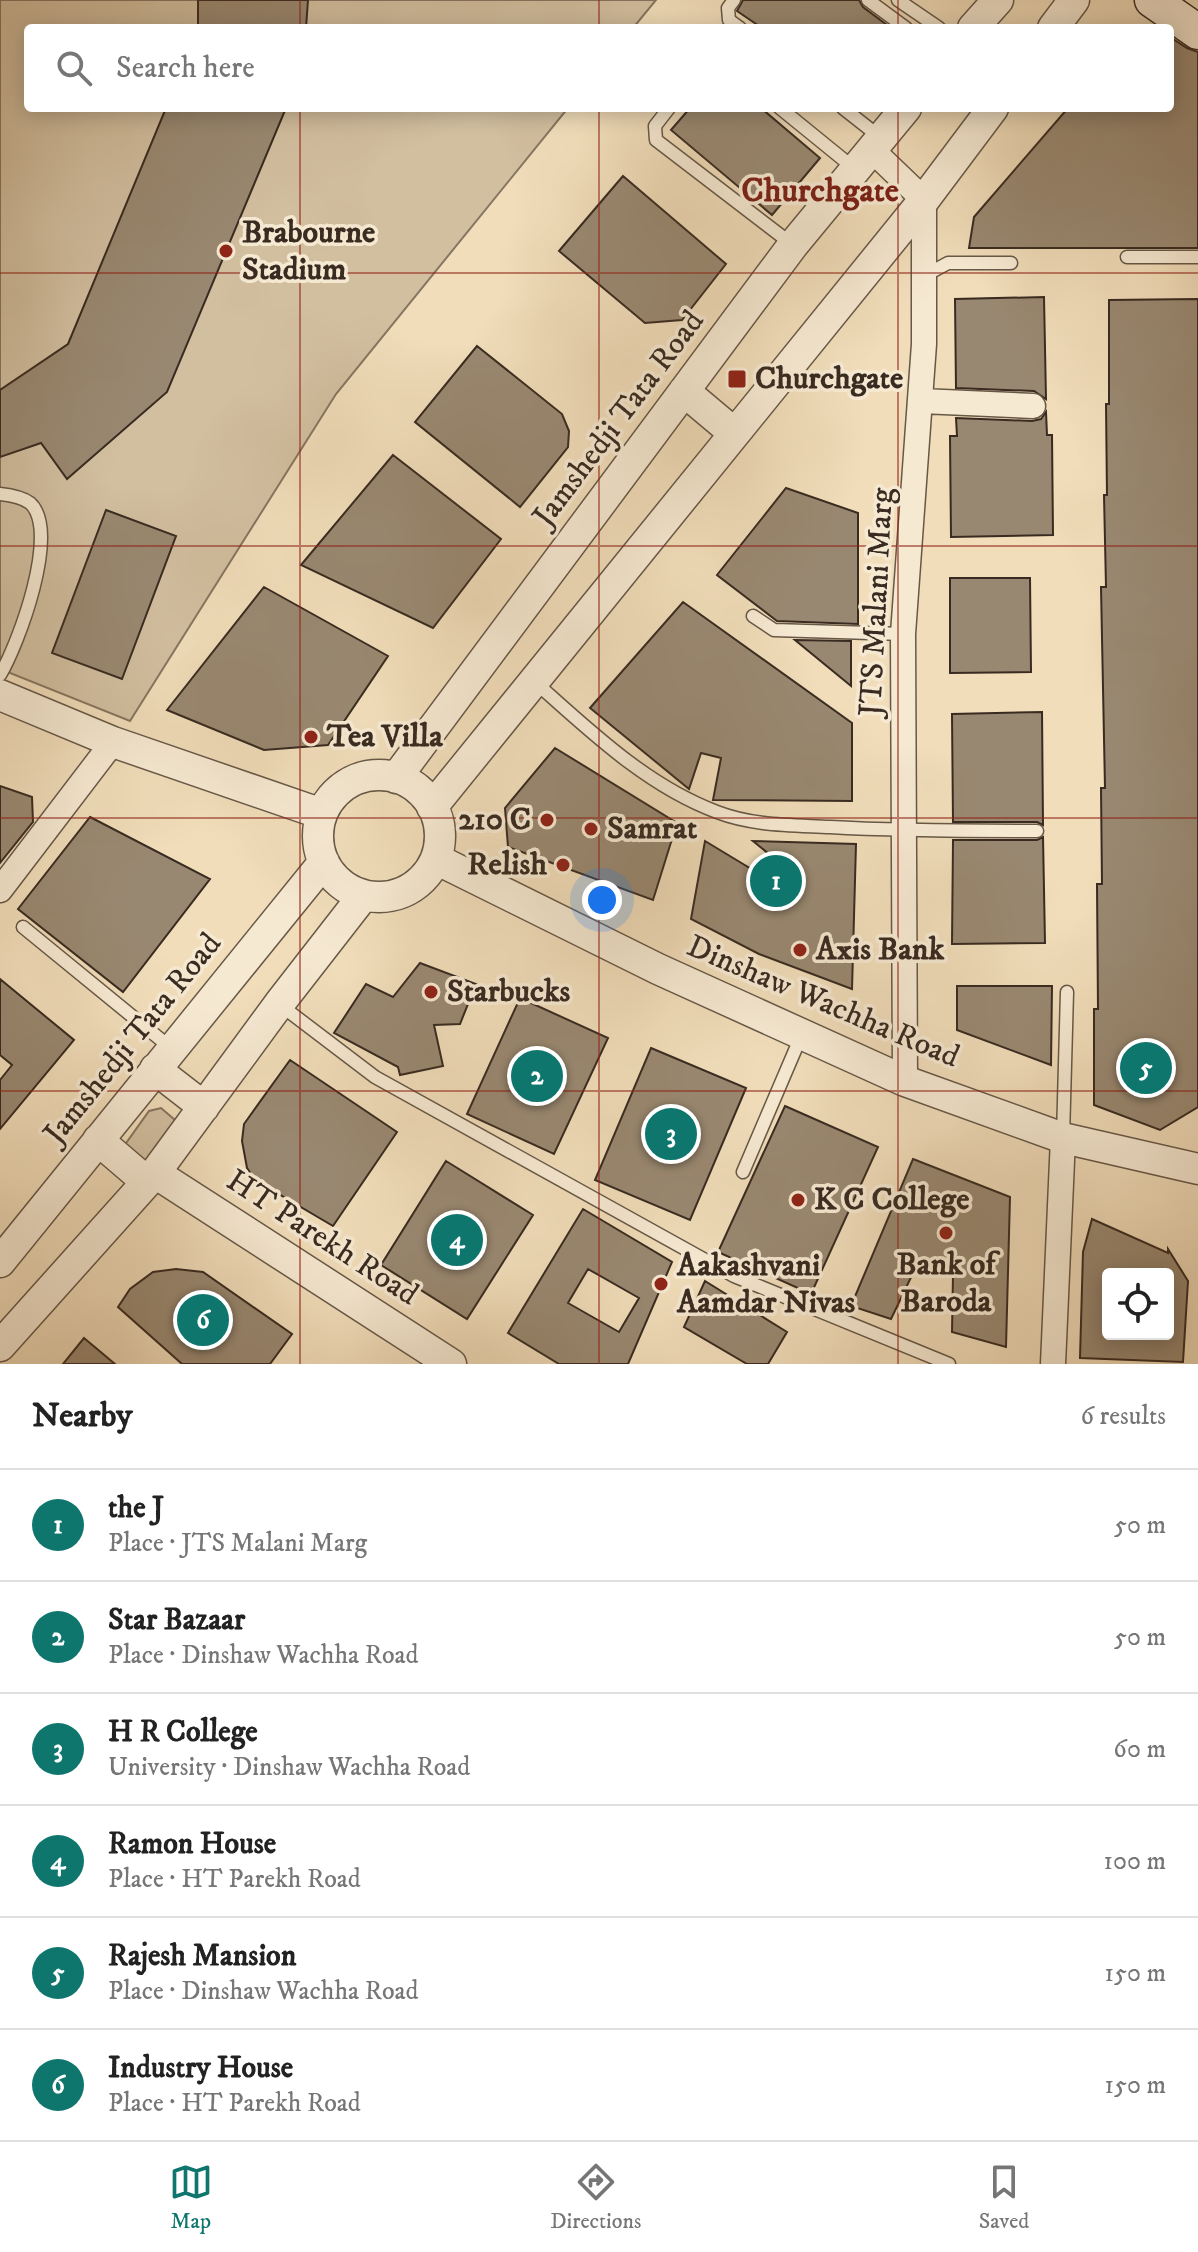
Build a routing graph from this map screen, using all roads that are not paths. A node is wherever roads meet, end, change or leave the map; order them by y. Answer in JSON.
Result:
{"nodes":[{"id":1,"x":734,"y":0,"type":"edge"},
{"id":2,"x":868,"y":0,"type":"edge"},
{"id":3,"x":898,"y":0,"type":"edge"},
{"id":4,"x":998,"y":0,"type":"edge"},
{"id":5,"x":1074,"y":0,"type":"edge"},
{"id":6,"x":1152,"y":0,"type":"edge"},
{"id":7,"x":734,"y":24,"type":"edge"},
{"id":8,"x":901,"y":24,"type":"edge"},
{"id":9,"x":933,"y":24,"type":"edge"},
{"id":10,"x":977,"y":24,"type":"edge"},
{"id":11,"x":1056,"y":24,"type":"edge"},
{"id":12,"x":1198,"y":32,"type":"edge"},
{"id":13,"x":666,"y":112,"type":"edge"},
{"id":14,"x":788,"y":112,"type":"edge"},
{"id":15,"x":849,"y":112,"type":"edge"},
{"id":16,"x":903,"y":112,"type":"edge"},
{"id":17,"x":990,"y":112,"type":"edge"},
{"id":18,"x":869,"y":152,"type":"junction"},
{"id":19,"x":924,"y":200,"type":"junction"},
{"id":20,"x":793,"y":245,"type":"junction"},
{"id":21,"x":1127,"y":257,"type":"dead end"},
{"id":22,"x":1198,"y":257,"type":"edge"},
{"id":23,"x":1011,"y":263,"type":"dead end"},
{"id":24,"x":922,"y":277,"type":"junction"},
{"id":25,"x":684,"y":391,"type":"junction"},
{"id":26,"x":921,"y":401,"type":"junction"},
{"id":27,"x":1033,"y":406,"type":"dead end"},
{"id":28,"x":734,"y":433,"type":"junction"},
{"id":29,"x":0,"y":494,"type":"edge"},
{"id":30,"x":753,"y":616,"type":"dead end"},
{"id":31,"x":903,"y":634,"type":"junction"},
{"id":32,"x":0,"y":675,"type":"edge"},
{"id":33,"x":535,"y":682,"type":"junction"},
{"id":34,"x":0,"y":695,"type":"edge"},
{"id":35,"x":113,"y":742,"type":"junction"},
{"id":36,"x":396,"y":778,"type":"junction"},
{"id":37,"x":432,"y":807,"type":"junction"},
{"id":38,"x":322,"y":814,"type":"junction"},
{"id":39,"x":904,"y":831,"type":"junction"},
{"id":40,"x":1037,"y":831,"type":"dead end"},
{"id":41,"x":436,"y":859,"type":"junction"},
{"id":42,"x":324,"y":862,"type":"junction"},
{"id":43,"x":0,"y":890,"type":"edge"},
{"id":44,"x":363,"y":896,"type":"junction"},
{"id":45,"x":23,"y":927,"type":"dead end"},
{"id":46,"x":1067,"y":992,"type":"dead end"},
{"id":47,"x":279,"y":1004,"type":"junction"},
{"id":48,"x":802,"y":1034,"type":"junction"},
{"id":49,"x":163,"y":1058,"type":"junction"},
{"id":50,"x":905,"y":1081,"type":"junction"},
{"id":51,"x":204,"y":1107,"type":"junction"},
{"id":52,"x":1063,"y":1138,"type":"junction"},
{"id":53,"x":98,"y":1140,"type":"junction"},
{"id":54,"x":1198,"y":1169,"type":"edge"},
{"id":55,"x":743,"y":1172,"type":"dead end"},
{"id":56,"x":151,"y":1178,"type":"junction"},
{"id":57,"x":2,"y":1257,"type":"edge"},
{"id":58,"x":0,"y":1346,"type":"edge"},
{"id":59,"x":451,"y":1364,"type":"edge"},
{"id":60,"x":949,"y":1364,"type":"edge"},
{"id":61,"x":1053,"y":1364,"type":"edge"}],
"edges":[{"from":1,"to":7,"type":"lane"},
{"from":2,"to":8,"type":"lane"},
{"from":3,"to":9,"type":"lane"},
{"from":4,"to":10,"type":"street"},
{"from":5,"to":11,"type":"street"},
{"from":6,"to":12,"type":"main road"},
{"from":13,"to":20,"type":"lane"},
{"from":14,"to":18,"type":"lane"},
{"from":15,"to":18,"type":"lane"},
{"from":16,"to":18,"type":"street","name":"Jamshedji Tata Road"},
{"from":17,"to":19,"type":"street"},
{"from":18,"to":19,"type":"street"},
{"from":18,"to":20,"type":"street","name":"Jamshedji Tata Road"},
{"from":19,"to":24,"type":"street","name":"JTS Malani Marg"},
{"from":19,"to":28,"type":"street"},
{"from":20,"to":25,"type":"street","name":"Jamshedji Tata Road"},
{"from":21,"to":22,"type":"lane"},
{"from":23,"to":24,"type":"lane"},
{"from":24,"to":26,"type":"street","name":"JTS Malani Marg"},
{"from":25,"to":28,"type":"street"},
{"from":25,"to":36,"type":"street","name":"Jamshedji Tata Road"},
{"from":26,"to":27,"type":"street"},
{"from":26,"to":31,"type":"street","name":"JTS Malani Marg"},
{"from":28,"to":33,"type":"street"},
{"from":29,"to":32,"type":"lane"},
{"from":30,"to":31,"type":"lane"},
{"from":31,"to":39,"type":"street","name":"JTS Malani Marg"},
{"from":33,"to":37,"type":"street"},
{"from":33,"to":39,"type":"lane"},
{"from":34,"to":35,"type":"street"},
{"from":35,"to":38,"type":"street"},
{"from":35,"to":43,"type":"street"},
{"from":36,"to":37,"type":"street"},
{"from":36,"to":38,"type":"street"},
{"from":37,"to":41,"type":"street"},
{"from":38,"to":42,"type":"street"},
{"from":39,"to":40,"type":"lane"},
{"from":39,"to":50,"type":"street","name":"JTS Malani Marg"},
{"from":41,"to":44,"type":"street"},
{"from":41,"to":48,"type":"street","name":"Dinshaw Wachha Road"},
{"from":42,"to":44,"type":"street"},
{"from":42,"to":49,"type":"street","name":"Jamshedji Tata Road"},
{"from":44,"to":47,"type":"street"},
{"from":45,"to":49,"type":"lane"},
{"from":46,"to":52,"type":"lane"},
{"from":47,"to":51,"type":"street"},
{"from":47,"to":60,"type":"lane"},
{"from":48,"to":50,"type":"street","name":"Dinshaw Wachha Road"},
{"from":48,"to":55,"type":"lane"},
{"from":49,"to":51,"type":"street"},
{"from":49,"to":53,"type":"street","name":"Jamshedji Tata Road"},
{"from":50,"to":52,"type":"street","name":"Dinshaw Wachha Road"},
{"from":51,"to":56,"type":"street"},
{"from":52,"to":54,"type":"street","name":"Dinshaw Wachha Road"},
{"from":52,"to":61,"type":"street"},
{"from":53,"to":56,"type":"street","name":"HT Parekh Road"},
{"from":53,"to":57,"type":"street","name":"Jamshedji Tata Road"},
{"from":56,"to":58,"type":"street"},
{"from":56,"to":59,"type":"street","name":"HT Parekh Road"}]}
